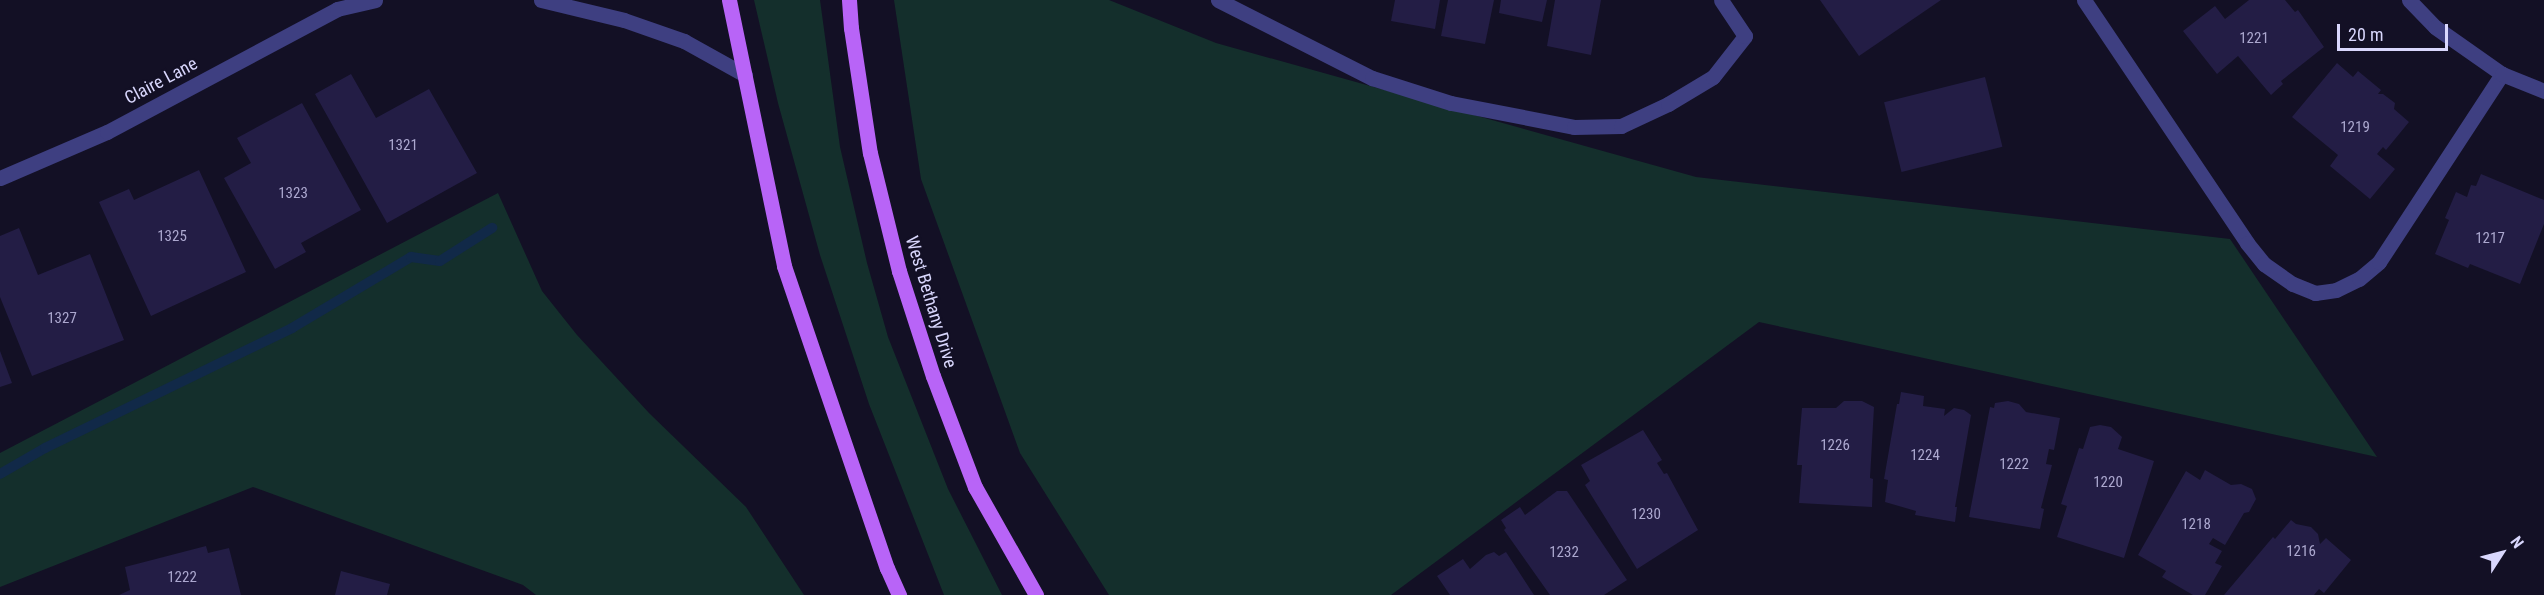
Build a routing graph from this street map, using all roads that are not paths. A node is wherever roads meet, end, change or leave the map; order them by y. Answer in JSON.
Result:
{"nodes":[{"id":1,"x":375,"y":0,"type":"edge"},
{"id":2,"x":541,"y":0,"type":"edge"},
{"id":3,"x":729,"y":0,"type":"edge"},
{"id":4,"x":849,"y":0,"type":"edge"},
{"id":5,"x":1218,"y":0,"type":"edge"},
{"id":6,"x":1721,"y":0,"type":"edge"},
{"id":7,"x":2084,"y":0,"type":"edge"},
{"id":8,"x":2409,"y":0,"type":"edge"},
{"id":9,"x":333,"y":4,"type":"edge"},
{"id":10,"x":2502,"y":74,"type":"junction"},
{"id":11,"x":744,"y":75,"type":"junction"},
{"id":12,"x":2544,"y":91,"type":"edge"},
{"id":13,"x":0,"y":178,"type":"edge"},
{"id":14,"x":899,"y":595,"type":"edge"},
{"id":15,"x":1036,"y":595,"type":"edge"}],
"edges":[{"from":1,"to":9,"type":"street","name":"Claire Lane"},
{"from":2,"to":11,"type":"street"},
{"from":3,"to":11,"type":"main road"},
{"from":4,"to":15,"type":"main road","name":"West Bethany Drive"},
{"from":5,"to":6,"type":"street"},
{"from":7,"to":10,"type":"street"},
{"from":8,"to":10,"type":"street"},
{"from":9,"to":13,"type":"street","name":"Claire Lane"},
{"from":10,"to":12,"type":"street"},
{"from":11,"to":14,"type":"main road"}]}
